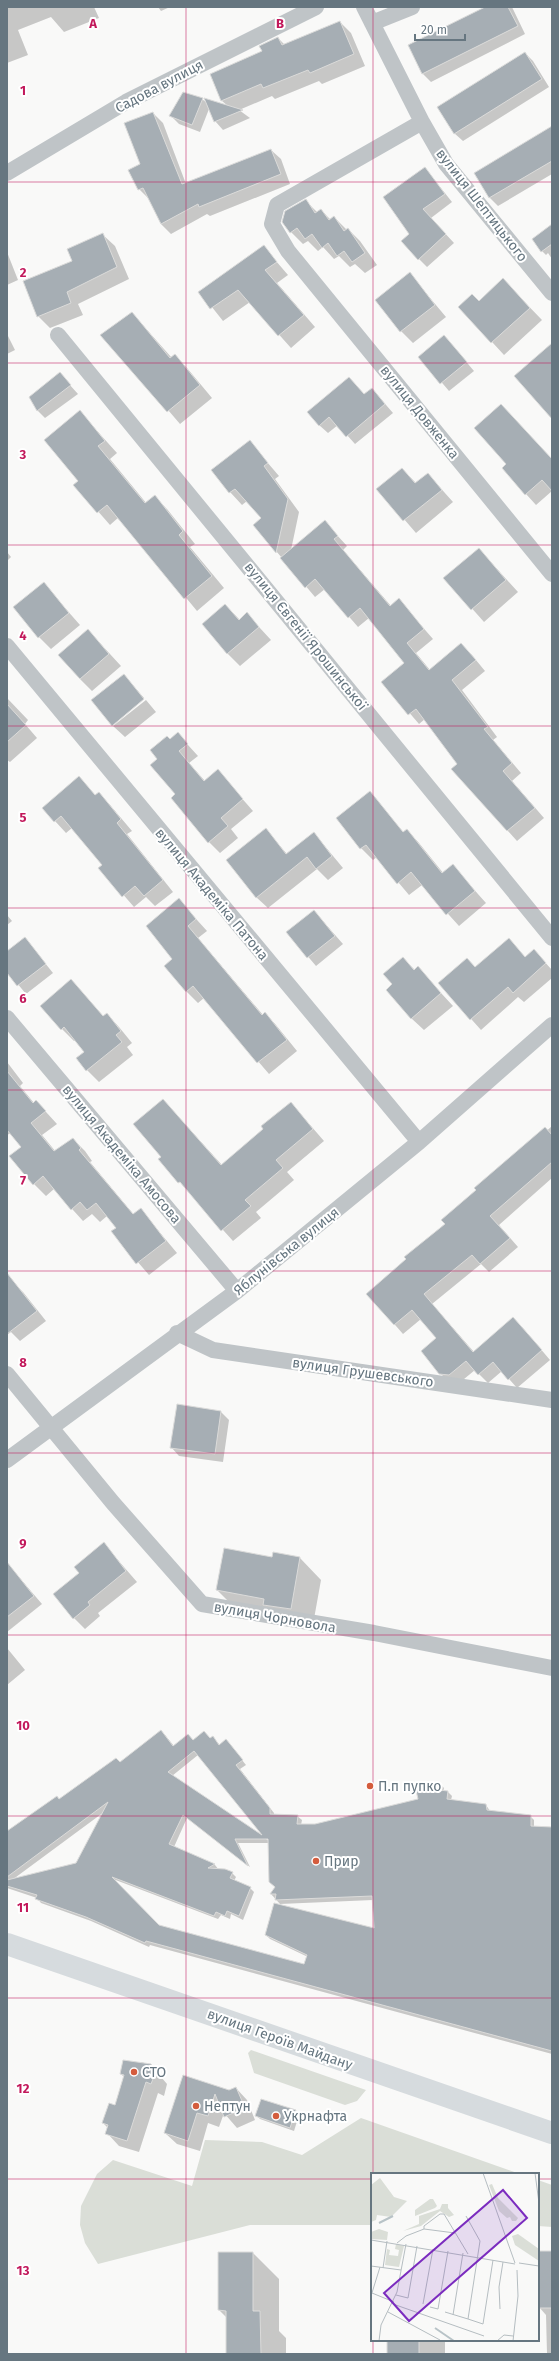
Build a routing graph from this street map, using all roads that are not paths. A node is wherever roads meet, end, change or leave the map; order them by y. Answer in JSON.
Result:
{"nodes":[{"id":1,"x":316,"y":7,"type":"edge"},
{"id":2,"x":364,"y":7,"type":"edge"},
{"id":3,"x":412,"y":7,"type":"edge"},
{"id":4,"x":372,"y":23,"type":"junction"},
{"id":5,"x":422,"y":122,"type":"junction"},
{"id":6,"x":7,"y":173,"type":"edge"},
{"id":7,"x":552,"y":293,"type":"edge"},
{"id":8,"x":58,"y":335,"type":"dead end"},
{"id":9,"x":552,"y":574,"type":"edge"},
{"id":10,"x":7,"y":646,"type":"edge"},
{"id":11,"x":552,"y":938,"type":"edge"},
{"id":12,"x":7,"y":1018,"type":"edge"},
{"id":13,"x":552,"y":1025,"type":"edge"},
{"id":14,"x":419,"y":1142,"type":"junction"},
{"id":15,"x":237,"y":1291,"type":"junction"},
{"id":16,"x":178,"y":1333,"type":"junction"},
{"id":17,"x":7,"y":1374,"type":"edge"},
{"id":18,"x":550,"y":1397,"type":"edge"},
{"id":19,"x":52,"y":1427,"type":"junction"},
{"id":20,"x":7,"y":1460,"type":"edge"},
{"id":21,"x":552,"y":1668,"type":"edge"},
{"id":22,"x":7,"y":1944,"type":"edge"},
{"id":23,"x":552,"y":2133,"type":"edge"}],
"edges":[{"from":1,"to":6,"type":"street","name":"Садова вулиця"},
{"from":2,"to":4,"type":"street","name":"вулиця Шептицького"},
{"from":3,"to":4,"type":"street"},
{"from":4,"to":5,"type":"street","name":"вулиця Шептицького"},
{"from":5,"to":7,"type":"street","name":"вулиця Шептицького"},
{"from":5,"to":9,"type":"street","name":"вулиця Довженка"},
{"from":8,"to":11,"type":"street","name":"вулиця Євгенії Ярошинської"},
{"from":10,"to":14,"type":"street","name":"вулиця Академіка Патона"},
{"from":12,"to":15,"type":"street","name":"вулиця Академіка Амосова"},
{"from":13,"to":14,"type":"street","name":"Яблунівська вулиця"},
{"from":14,"to":15,"type":"street","name":"Яблунівська вулиця"},
{"from":15,"to":16,"type":"street","name":"Яблунівська вулиця"},
{"from":16,"to":18,"type":"street","name":"вулиця Грушевського"},
{"from":16,"to":19,"type":"street","name":"Яблунівська вулиця"},
{"from":17,"to":19,"type":"street","name":"вулиця Чорновола"},
{"from":19,"to":20,"type":"street","name":"Яблунівська вулиця"},
{"from":19,"to":21,"type":"street","name":"вулиця Чорновола"},
{"from":22,"to":23,"type":"main road","name":"вулиця Героїв Майдану"}]}
